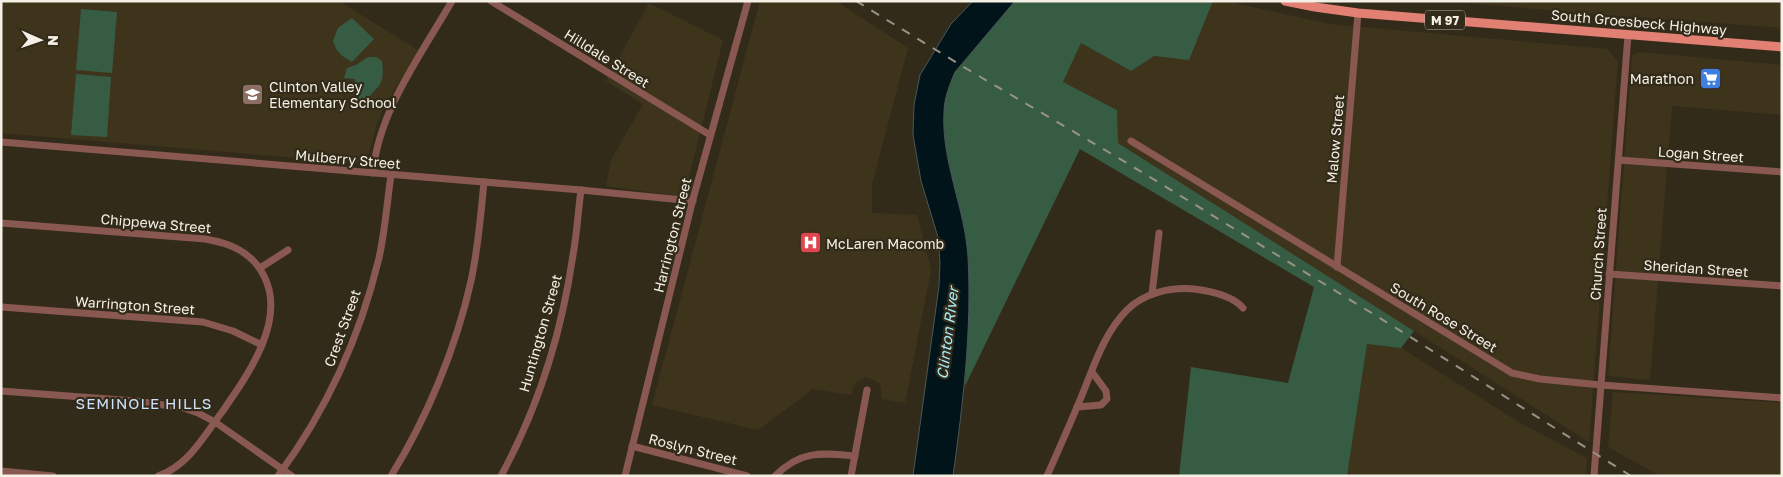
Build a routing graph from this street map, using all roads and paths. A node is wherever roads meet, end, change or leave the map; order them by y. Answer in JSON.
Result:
{"nodes":[{"id":1,"x":452,"y":1,"type":"edge"},
{"id":2,"x":491,"y":1,"type":"edge"},
{"id":3,"x":748,"y":1,"type":"edge"},
{"id":4,"x":1286,"y":1,"type":"edge"},
{"id":5,"x":1358,"y":13,"type":"junction"},
{"id":6,"x":1628,"y":35,"type":"junction"},
{"id":7,"x":1782,"y":47,"type":"edge"},
{"id":8,"x":710,"y":135,"type":"junction"},
{"id":9,"x":1131,"y":141,"type":"dead end"},
{"id":10,"x":1,"y":142,"type":"edge"},
{"id":11,"x":1619,"y":160,"type":"junction"},
{"id":12,"x":1782,"y":172,"type":"edge"},
{"id":13,"x":373,"y":173,"type":"junction"},
{"id":14,"x":391,"y":175,"type":"junction"},
{"id":15,"x":484,"y":182,"type":"junction"},
{"id":16,"x":581,"y":190,"type":"junction"},
{"id":17,"x":692,"y":201,"type":"junction"},
{"id":18,"x":1,"y":223,"type":"edge"},
{"id":19,"x":1159,"y":233,"type":"dead end"},
{"id":20,"x":288,"y":250,"type":"dead end"},
{"id":21,"x":1337,"y":267,"type":"junction"},
{"id":22,"x":260,"y":268,"type":"junction"},
{"id":23,"x":1609,"y":274,"type":"junction"},
{"id":24,"x":1782,"y":286,"type":"edge"},
{"id":25,"x":1152,"y":294,"type":"junction"},
{"id":26,"x":1,"y":307,"type":"edge"},
{"id":27,"x":1243,"y":308,"type":"dead end"},
{"id":28,"x":262,"y":345,"type":"junction"},
{"id":29,"x":1092,"y":372,"type":"junction"},
{"id":30,"x":1601,"y":384,"type":"junction"},
{"id":31,"x":867,"y":390,"type":"dead end"},
{"id":32,"x":1,"y":392,"type":"edge"},
{"id":33,"x":1782,"y":398,"type":"edge"},
{"id":34,"x":1078,"y":406,"type":"junction"},
{"id":35,"x":215,"y":422,"type":"junction"},
{"id":36,"x":632,"y":446,"type":"junction"},
{"id":37,"x":855,"y":456,"type":"junction"},
{"id":38,"x":283,"y":469,"type":"junction"},
{"id":39,"x":1,"y":471,"type":"edge"},
{"id":40,"x":54,"y":476,"type":"edge"},
{"id":41,"x":158,"y":476,"type":"edge"},
{"id":42,"x":278,"y":476,"type":"edge"},
{"id":43,"x":292,"y":476,"type":"edge"},
{"id":44,"x":392,"y":476,"type":"edge"},
{"id":45,"x":501,"y":476,"type":"edge"},
{"id":46,"x":625,"y":476,"type":"edge"},
{"id":47,"x":747,"y":476,"type":"edge"},
{"id":48,"x":775,"y":476,"type":"edge"},
{"id":49,"x":851,"y":476,"type":"edge"},
{"id":50,"x":1047,"y":476,"type":"edge"},
{"id":51,"x":1594,"y":476,"type":"edge"}],
"edges":[{"from":1,"to":13,"type":"street"},
{"from":2,"to":8,"type":"street","name":"Hilldale Street"},
{"from":3,"to":8,"type":"street","name":"Harrington Street"},
{"from":4,"to":5,"type":"main road","name":"South Groesbeck Highway","number":"M 97"},
{"from":5,"to":6,"type":"main road","name":"South Groesbeck Highway","number":"M 97"},
{"from":5,"to":21,"type":"street","name":"Malow Street"},
{"from":6,"to":7,"type":"main road","name":"South Groesbeck Highway","number":"M 97"},
{"from":6,"to":11,"type":"street","name":"Church Street"},
{"from":8,"to":17,"type":"street","name":"Harrington Street"},
{"from":9,"to":21,"type":"street","name":"South Rose Street"},
{"from":10,"to":13,"type":"street","name":"Mulberry Street"},
{"from":11,"to":12,"type":"street","name":"Logan Street"},
{"from":11,"to":23,"type":"street","name":"Church Street"},
{"from":13,"to":14,"type":"street","name":"Mulberry Street"},
{"from":14,"to":15,"type":"street","name":"Mulberry Street"},
{"from":14,"to":38,"type":"street","name":"Crest Street"},
{"from":15,"to":16,"type":"street","name":"Mulberry Street"},
{"from":15,"to":44,"type":"street"},
{"from":16,"to":17,"type":"street","name":"Mulberry Street"},
{"from":16,"to":45,"type":"street","name":"Huntington Street"},
{"from":17,"to":36,"type":"street","name":"Harrington Street"},
{"from":18,"to":22,"type":"street","name":"Chippewa Street"},
{"from":19,"to":25,"type":"street"},
{"from":20,"to":22,"type":"street"},
{"from":21,"to":30,"type":"street","name":"South Rose Street"},
{"from":22,"to":28,"type":"street","name":"Chippewa Street"},
{"from":23,"to":24,"type":"street","name":"Sheridan Street"},
{"from":23,"to":30,"type":"street","name":"Church Street"},
{"from":25,"to":27,"type":"street"},
{"from":25,"to":29,"type":"street"},
{"from":26,"to":28,"type":"street","name":"Warrington Street"},
{"from":28,"to":35,"type":"street","name":"Chippewa Street"},
{"from":29,"to":34,"type":"street"},
{"from":29,"to":34,"type":"street"},
{"from":30,"to":33,"type":"street","name":"South Rose Street"},
{"from":30,"to":51,"type":"street","name":"Church Street"},
{"from":31,"to":37,"type":"street"},
{"from":32,"to":35,"type":"street"},
{"from":34,"to":50,"type":"street"},
{"from":35,"to":38,"type":"street"},
{"from":35,"to":41,"type":"street","name":"Chippewa Street"},
{"from":36,"to":46,"type":"street","name":"Harrington Street"},
{"from":36,"to":47,"type":"street","name":"Roslyn Street"},
{"from":37,"to":48,"type":"street"},
{"from":37,"to":49,"type":"street"},
{"from":38,"to":42,"type":"street","name":"Crest Street"},
{"from":38,"to":43,"type":"street"},
{"from":39,"to":40,"type":"street"}]}
